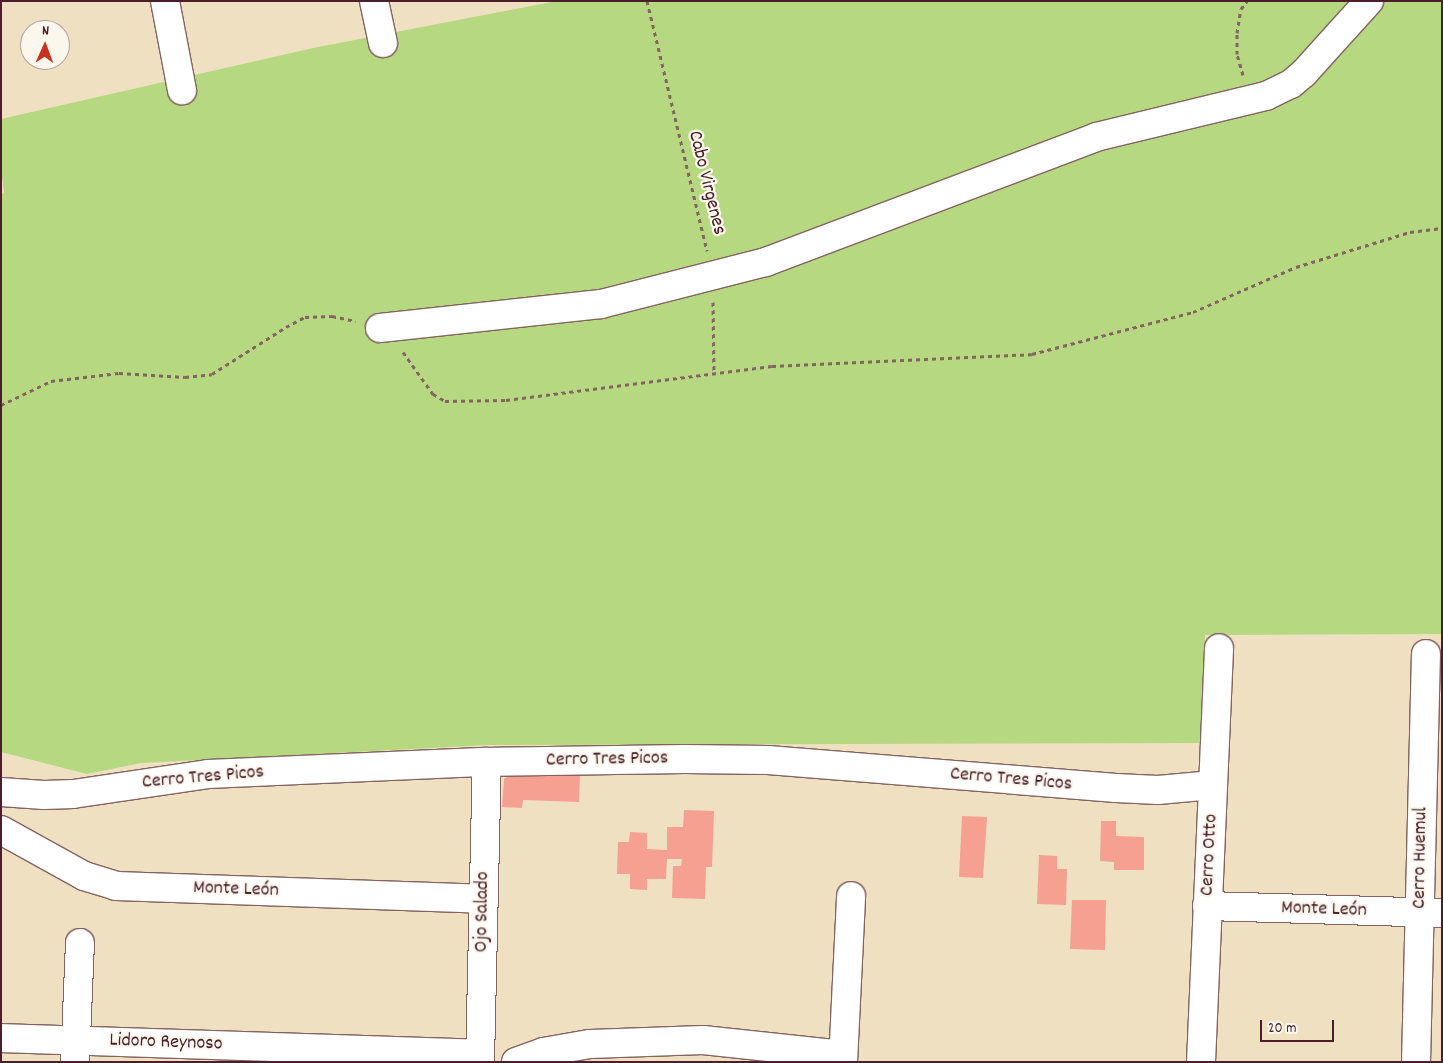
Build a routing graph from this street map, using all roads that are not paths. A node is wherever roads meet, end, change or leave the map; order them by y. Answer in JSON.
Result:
{"nodes":[{"id":1,"x":165,"y":1,"type":"edge"},
{"id":2,"x":374,"y":1,"type":"edge"},
{"id":3,"x":1369,"y":1,"type":"edge"},
{"id":4,"x":383,"y":43,"type":"dead end"},
{"id":5,"x":182,"y":90,"type":"dead end"},
{"id":6,"x":380,"y":328,"type":"road end"},
{"id":7,"x":1219,"y":648,"type":"dead end"},
{"id":8,"x":1426,"y":654,"type":"dead end"},
{"id":9,"x":487,"y":762,"type":"junction"},
{"id":10,"x":1213,"y":785,"type":"junction"},
{"id":11,"x":1,"y":792,"type":"edge"},
{"id":12,"x":1,"y":830,"type":"edge"},
{"id":13,"x":851,"y":896,"type":"dead end"},
{"id":14,"x":484,"y":899,"type":"junction"},
{"id":15,"x":1207,"y":906,"type":"junction"},
{"id":16,"x":1431,"y":913,"type":"edge"},
{"id":17,"x":80,"y":943,"type":"dead end"},
{"id":18,"x":1,"y":1038,"type":"edge"},
{"id":19,"x":75,"y":1051,"type":"edge"},
{"id":20,"x":480,"y":1058,"type":"edge"},
{"id":21,"x":843,"y":1058,"type":"edge"},
{"id":22,"x":516,"y":1062,"type":"edge"},
{"id":23,"x":1201,"y":1062,"type":"edge"},
{"id":24,"x":1416,"y":1062,"type":"edge"}],
"edges":[{"from":1,"to":5,"type":"street"},
{"from":2,"to":4,"type":"street"},
{"from":3,"to":6,"type":"street"},
{"from":7,"to":10,"type":"street","name":"Cerro Otto"},
{"from":8,"to":16,"type":"street","name":"Cerro Huemul"},
{"from":9,"to":10,"type":"street","name":"Cerro Tres Picos"},
{"from":9,"to":11,"type":"street","name":"Cerro Tres Picos"},
{"from":9,"to":14,"type":"street","name":"Ojo Salado"},
{"from":10,"to":15,"type":"street","name":"Cerro Otto"},
{"from":12,"to":14,"type":"street","name":"Monte León"},
{"from":13,"to":21,"type":"street"},
{"from":14,"to":20,"type":"street","name":"Ojo Salado"},
{"from":15,"to":16,"type":"street","name":"Monte León"},
{"from":15,"to":23,"type":"street","name":"Cerro Otto"},
{"from":16,"to":24,"type":"street","name":"Cerro Huemul"},
{"from":17,"to":19,"type":"street"},
{"from":18,"to":19,"type":"street","name":"Lidoro Reynoso"},
{"from":19,"to":20,"type":"street","name":"Lidoro Reynoso"},
{"from":21,"to":22,"type":"street"}]}
